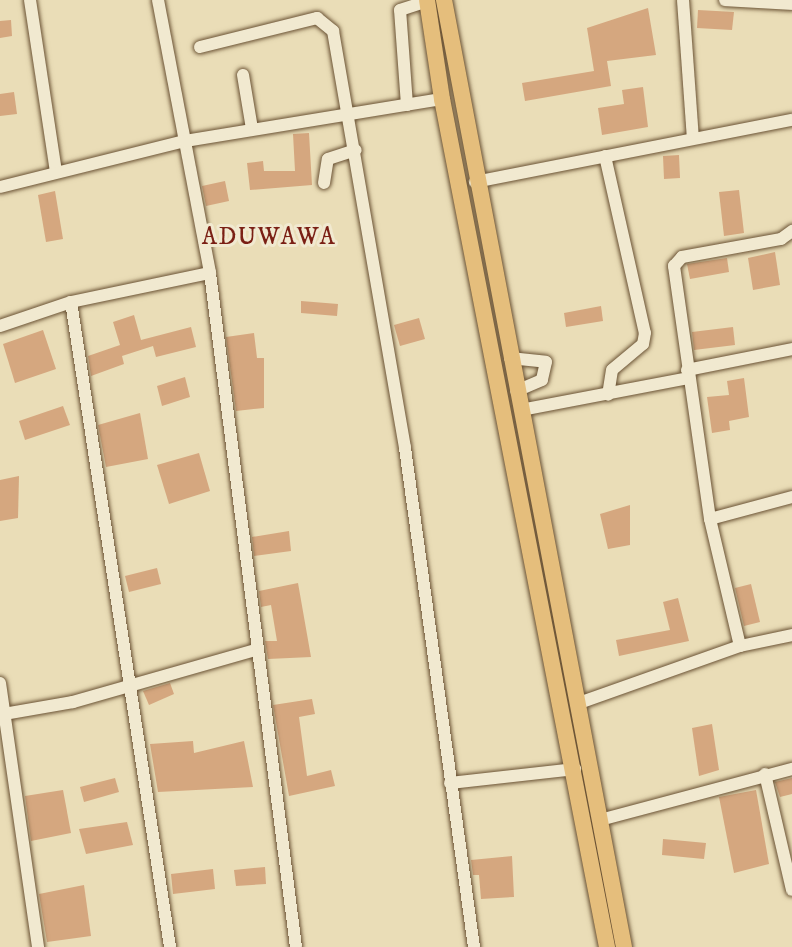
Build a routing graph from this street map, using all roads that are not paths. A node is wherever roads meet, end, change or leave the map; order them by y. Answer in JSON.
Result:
{"nodes":[{"id":1,"x":30,"y":0,"type":"edge"},
{"id":2,"x":158,"y":0,"type":"edge"},
{"id":3,"x":433,"y":0,"type":"edge"},
{"id":4,"x":683,"y":0,"type":"edge"},
{"id":5,"x":724,"y":0,"type":"edge"},
{"id":6,"x":792,"y":4,"type":"edge"},
{"id":7,"x":200,"y":47,"type":"dead end"},
{"id":8,"x":243,"y":75,"type":"dead end"},
{"id":9,"x":442,"y":99,"type":"junction"},
{"id":10,"x":407,"y":105,"type":"junction"},
{"id":11,"x":351,"y":113,"type":"junction"},
{"id":12,"x":792,"y":120,"type":"edge"},
{"id":13,"x":252,"y":129,"type":"junction"},
{"id":14,"x":693,"y":138,"type":"junction"},
{"id":15,"x":185,"y":141,"type":"junction"},
{"id":16,"x":356,"y":150,"type":"junction"},
{"id":17,"x":605,"y":156,"type":"junction"},
{"id":18,"x":56,"y":171,"type":"junction"},
{"id":19,"x":475,"y":182,"type":"junction"},
{"id":20,"x":324,"y":183,"type":"dead end"},
{"id":21,"x":0,"y":187,"type":"edge"},
{"id":22,"x":792,"y":231,"type":"edge"},
{"id":23,"x":210,"y":273,"type":"junction"},
{"id":24,"x":71,"y":302,"type":"junction"},
{"id":25,"x":0,"y":326,"type":"edge"},
{"id":26,"x":792,"y":350,"type":"edge"},
{"id":27,"x":510,"y":358,"type":"junction"},
{"id":28,"x":687,"y":374,"type":"junction"},
{"id":29,"x":516,"y":391,"type":"junction"},
{"id":30,"x":608,"y":394,"type":"junction"},
{"id":31,"x":520,"y":410,"type":"junction"},
{"id":32,"x":792,"y":497,"type":"edge"},
{"id":33,"x":710,"y":519,"type":"junction"},
{"id":34,"x":792,"y":635,"type":"edge"},
{"id":35,"x":740,"y":646,"type":"junction"},
{"id":36,"x":255,"y":650,"type":"junction"},
{"id":37,"x":0,"y":682,"type":"edge"},
{"id":38,"x":131,"y":687,"type":"junction"},
{"id":39,"x":579,"y":703,"type":"junction"},
{"id":40,"x":4,"y":714,"type":"junction"},
{"id":41,"x":575,"y":769,"type":"junction"},
{"id":42,"x":792,"y":769,"type":"edge"},
{"id":43,"x":765,"y":774,"type":"junction"},
{"id":44,"x":450,"y":783,"type":"junction"},
{"id":45,"x":600,"y":820,"type":"junction"},
{"id":46,"x":792,"y":890,"type":"edge"},
{"id":47,"x":38,"y":947,"type":"edge"},
{"id":48,"x":170,"y":947,"type":"edge"},
{"id":49,"x":296,"y":947,"type":"edge"},
{"id":50,"x":474,"y":947,"type":"edge"},
{"id":51,"x":607,"y":947,"type":"edge"},
{"id":52,"x":624,"y":947,"type":"edge"}],
"edges":[{"from":1,"to":18,"type":"street"},
{"from":2,"to":15,"type":"street"},
{"from":3,"to":9,"type":"highway"},
{"from":3,"to":10,"type":"street"},
{"from":3,"to":19,"type":"highway"},
{"from":4,"to":14,"type":"street"},
{"from":5,"to":6,"type":"street"},
{"from":7,"to":11,"type":"street"},
{"from":8,"to":13,"type":"street"},
{"from":9,"to":10,"type":"street"},
{"from":9,"to":41,"type":"highway"},
{"from":10,"to":11,"type":"street"},
{"from":11,"to":13,"type":"street"},
{"from":11,"to":16,"type":"street"},
{"from":12,"to":14,"type":"street"},
{"from":13,"to":15,"type":"street"},
{"from":14,"to":17,"type":"street"},
{"from":15,"to":18,"type":"street"},
{"from":15,"to":23,"type":"street"},
{"from":16,"to":20,"type":"street"},
{"from":16,"to":44,"type":"street"},
{"from":17,"to":19,"type":"street"},
{"from":17,"to":30,"type":"street"},
{"from":18,"to":21,"type":"street"},
{"from":19,"to":27,"type":"highway"},
{"from":22,"to":28,"type":"street"},
{"from":23,"to":24,"type":"street"},
{"from":23,"to":36,"type":"street"},
{"from":24,"to":25,"type":"street"},
{"from":24,"to":38,"type":"street"},
{"from":26,"to":28,"type":"street"},
{"from":27,"to":29,"type":"highway"},
{"from":27,"to":29,"type":"street"},
{"from":28,"to":30,"type":"street"},
{"from":28,"to":33,"type":"street"},
{"from":29,"to":31,"type":"highway"},
{"from":30,"to":31,"type":"street"},
{"from":31,"to":39,"type":"highway"},
{"from":32,"to":33,"type":"street"},
{"from":33,"to":35,"type":"street"},
{"from":34,"to":35,"type":"street"},
{"from":35,"to":39,"type":"street"},
{"from":36,"to":38,"type":"street"},
{"from":36,"to":49,"type":"street"},
{"from":37,"to":40,"type":"street"},
{"from":38,"to":40,"type":"street"},
{"from":38,"to":48,"type":"street"},
{"from":39,"to":45,"type":"highway"},
{"from":40,"to":47,"type":"street"},
{"from":41,"to":44,"type":"street"},
{"from":41,"to":51,"type":"highway"},
{"from":42,"to":43,"type":"street"},
{"from":43,"to":45,"type":"street"},
{"from":43,"to":46,"type":"street"},
{"from":44,"to":50,"type":"street"},
{"from":45,"to":52,"type":"highway"}]}
